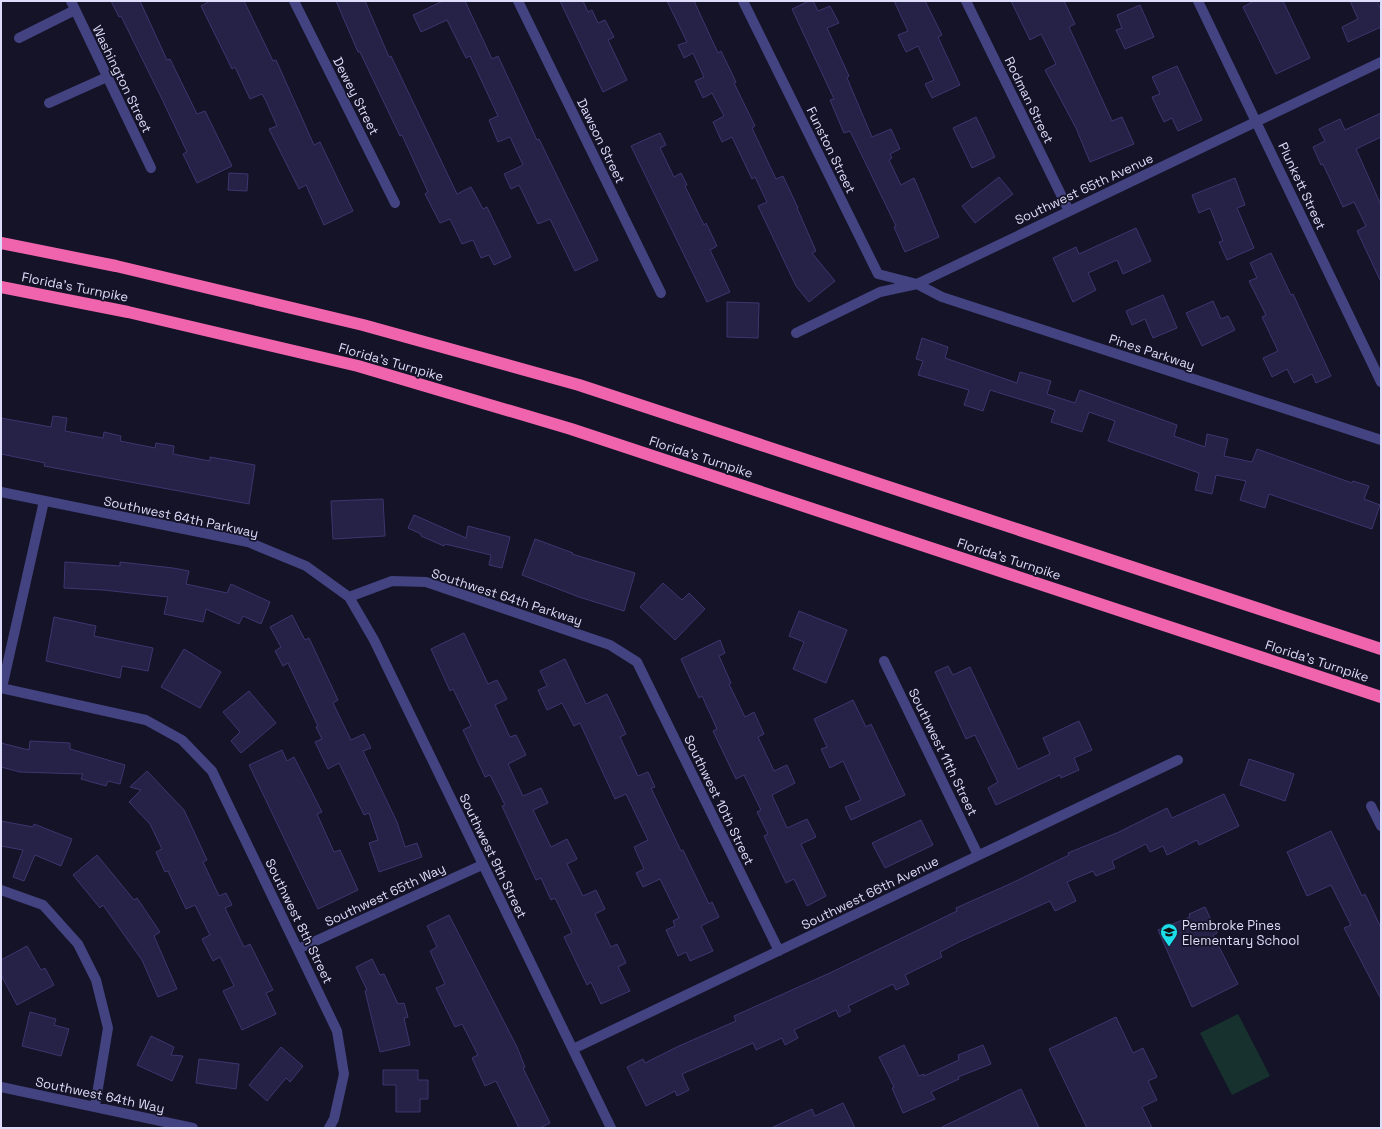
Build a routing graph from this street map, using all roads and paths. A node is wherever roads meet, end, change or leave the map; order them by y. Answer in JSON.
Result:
{"nodes":[{"id":1,"x":294,"y":1,"type":"edge"},
{"id":2,"x":518,"y":1,"type":"edge"},
{"id":3,"x":743,"y":1,"type":"edge"},
{"id":4,"x":966,"y":1,"type":"edge"},
{"id":5,"x":1198,"y":1,"type":"edge"},
{"id":6,"x":73,"y":6,"type":"edge"},
{"id":7,"x":19,"y":38,"type":"dead end"},
{"id":8,"x":1381,"y":62,"type":"edge"},
{"id":9,"x":107,"y":77,"type":"junction"},
{"id":10,"x":50,"y":103,"type":"dead end"},
{"id":11,"x":1257,"y":122,"type":"junction"},
{"id":12,"x":151,"y":168,"type":"dead end"},
{"id":13,"x":395,"y":203,"type":"dead end"},
{"id":14,"x":1069,"y":211,"type":"junction"},
{"id":15,"x":1,"y":243,"type":"edge"},
{"id":16,"x":917,"y":284,"type":"junction"},
{"id":17,"x":1,"y":287,"type":"edge"},
{"id":18,"x":661,"y":293,"type":"dead end"},
{"id":19,"x":796,"y":333,"type":"dead end"},
{"id":20,"x":1381,"y":382,"type":"edge"},
{"id":21,"x":1381,"y":440,"type":"edge"},
{"id":22,"x":1,"y":492,"type":"edge"},
{"id":23,"x":44,"y":501,"type":"junction"},
{"id":24,"x":349,"y":597,"type":"junction"},
{"id":25,"x":1381,"y":649,"type":"edge"},
{"id":26,"x":884,"y":661,"type":"dead end"},
{"id":27,"x":637,"y":662,"type":"joint"},
{"id":28,"x":2,"y":688,"type":"edge"},
{"id":29,"x":1381,"y":697,"type":"edge"},
{"id":30,"x":1178,"y":760,"type":"dead end"},
{"id":31,"x":1371,"y":806,"type":"dead end"},
{"id":32,"x":1381,"y":826,"type":"edge"},
{"id":33,"x":978,"y":855,"type":"junction"},
{"id":34,"x":482,"y":865,"type":"junction"},
{"id":35,"x":1,"y":890,"type":"edge"},
{"id":36,"x":298,"y":949,"type":"junction"},
{"id":37,"x":778,"y":951,"type":"junction"},
{"id":38,"x":573,"y":1049,"type":"junction"},
{"id":39,"x":1,"y":1087,"type":"edge"},
{"id":40,"x":94,"y":1106,"type":"junction"},
{"id":41,"x":193,"y":1128,"type":"edge"},
{"id":42,"x":329,"y":1128,"type":"edge"},
{"id":43,"x":611,"y":1128,"type":"edge"}],
"edges":[{"from":1,"to":13,"type":"street","name":"Dewey Street"},
{"from":2,"to":18,"type":"street","name":"Dawson Street"},
{"from":3,"to":16,"type":"street","name":"Funston Street"},
{"from":4,"to":14,"type":"street","name":"Rodman Street"},
{"from":5,"to":11,"type":"street","name":"Plunkett Street"},
{"from":6,"to":7,"type":"street"},
{"from":6,"to":9,"type":"street","name":"Washington Street"},
{"from":8,"to":11,"type":"street","name":"Southwest 65th Avenue"},
{"from":9,"to":10,"type":"street"},
{"from":9,"to":12,"type":"street","name":"Washington Street"},
{"from":11,"to":14,"type":"street","name":"Southwest 65th Avenue"},
{"from":11,"to":20,"type":"street","name":"Plunkett Street"},
{"from":14,"to":16,"type":"street","name":"Southwest 65th Avenue"},
{"from":15,"to":25,"type":"highway"},
{"from":16,"to":19,"type":"street","name":"Southwest 65th Avenue"},
{"from":16,"to":21,"type":"street","name":"Pines Parkway"},
{"from":17,"to":29,"type":"highway","name":"Florida's Turnpike"},
{"from":22,"to":23,"type":"street","name":"Southwest 64th Parkway"},
{"from":23,"to":24,"type":"street","name":"Southwest 64th Parkway"},
{"from":23,"to":28,"type":"street"},
{"from":24,"to":27,"type":"street","name":"Southwest 64th Parkway"},
{"from":24,"to":34,"type":"street","name":"Southwest 9th Street"},
{"from":26,"to":33,"type":"street","name":"Southwest 11th Street"},
{"from":27,"to":37,"type":"street","name":"Southwest 10th Street"},
{"from":28,"to":36,"type":"street","name":"Southwest 8th Street"},
{"from":30,"to":33,"type":"street","name":"Southwest 66th Avenue"},
{"from":31,"to":32,"type":"street"},
{"from":33,"to":37,"type":"street","name":"Southwest 66th Avenue"},
{"from":34,"to":36,"type":"street","name":"Southwest 65th Way"},
{"from":34,"to":38,"type":"street","name":"Southwest 9th Street"},
{"from":35,"to":40,"type":"street"},
{"from":36,"to":42,"type":"street","name":"Southwest 8th Street"},
{"from":37,"to":38,"type":"street","name":"Southwest 66th Avenue"},
{"from":38,"to":43,"type":"street","name":"Southwest 9th Street"},
{"from":39,"to":40,"type":"street","name":"Southwest 64th Way"},
{"from":40,"to":41,"type":"street","name":"Southwest 64th Way"}]}
